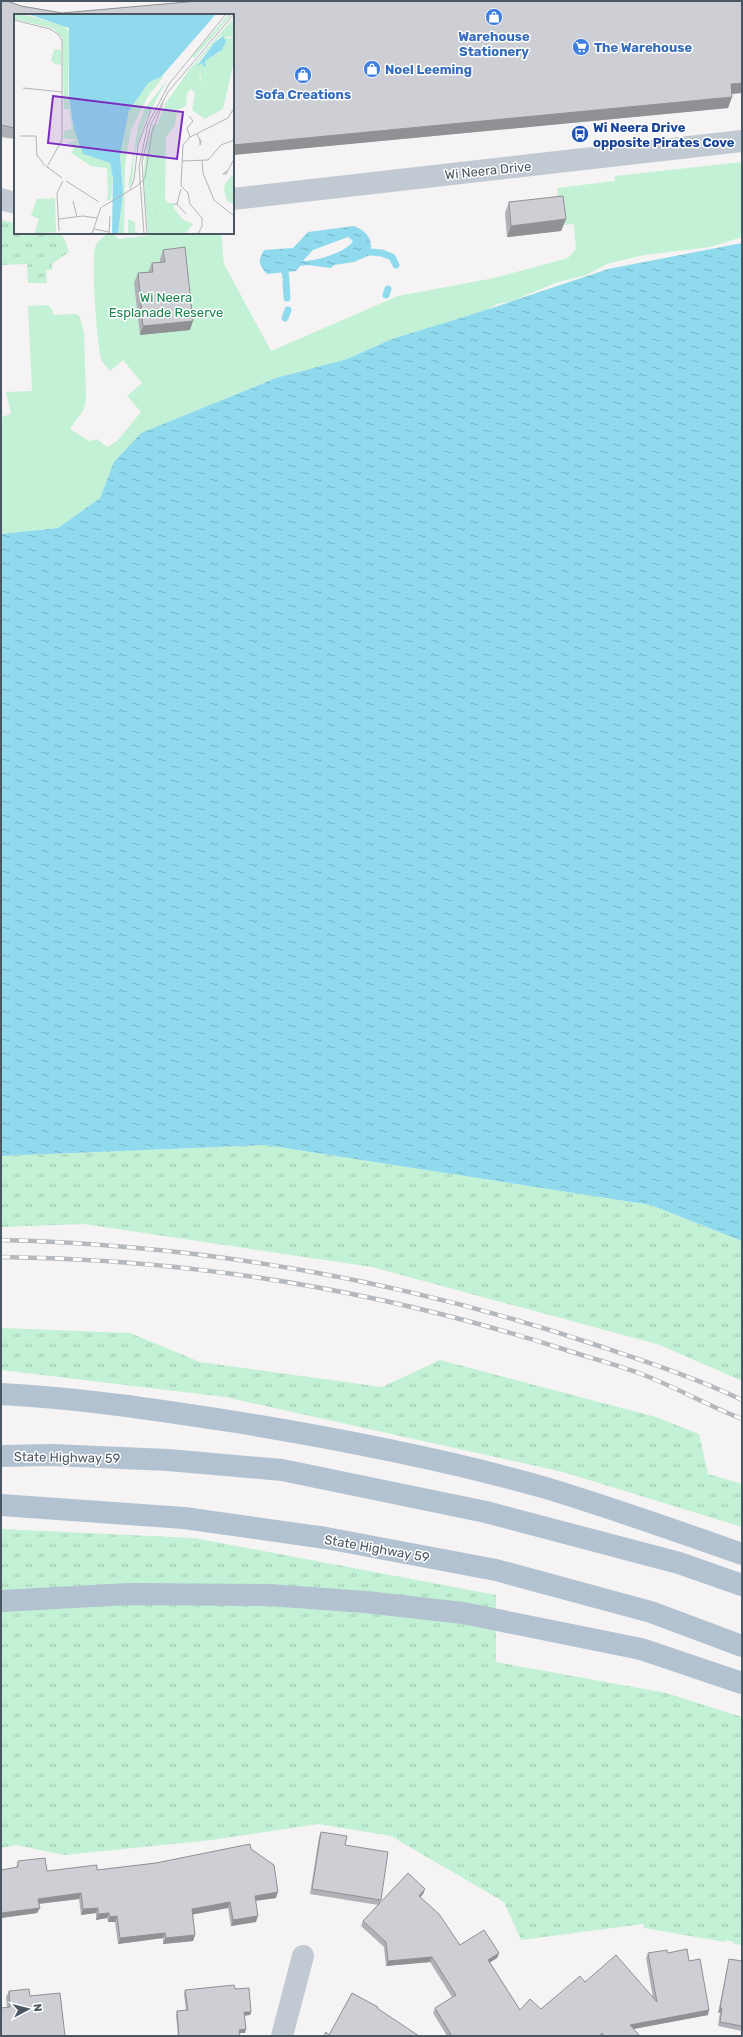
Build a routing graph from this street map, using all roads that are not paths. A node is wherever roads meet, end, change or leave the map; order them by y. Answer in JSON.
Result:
{"nodes":[{"id":1,"x":742,"y":141,"type":"edge"},
{"id":2,"x":1,"y":199,"type":"edge"},
{"id":3,"x":234,"y":199,"type":"edge"},
{"id":4,"x":14,"y":203,"type":"edge"},
{"id":5,"x":1,"y":1394,"type":"edge"},
{"id":6,"x":1,"y":1456,"type":"edge"},
{"id":7,"x":1,"y":1505,"type":"edge"},
{"id":8,"x":742,"y":1554,"type":"edge"},
{"id":9,"x":742,"y":1585,"type":"edge"},
{"id":10,"x":1,"y":1601,"type":"edge"},
{"id":11,"x":742,"y":1646,"type":"edge"},
{"id":12,"x":742,"y":1683,"type":"edge"},
{"id":13,"x":303,"y":1956,"type":"dead end"},
{"id":14,"x":282,"y":2036,"type":"edge"}],
"edges":[{"from":1,"to":3,"type":"street","name":"Wi Neera Drive"},
{"from":2,"to":4,"type":"street"},
{"from":5,"to":8,"type":"main road"},
{"from":6,"to":9,"type":"main road","name":"State Highway 59"},
{"from":7,"to":11,"type":"main road","name":"State Highway 59"},
{"from":10,"to":12,"type":"main road"},
{"from":13,"to":14,"type":"street"}]}
